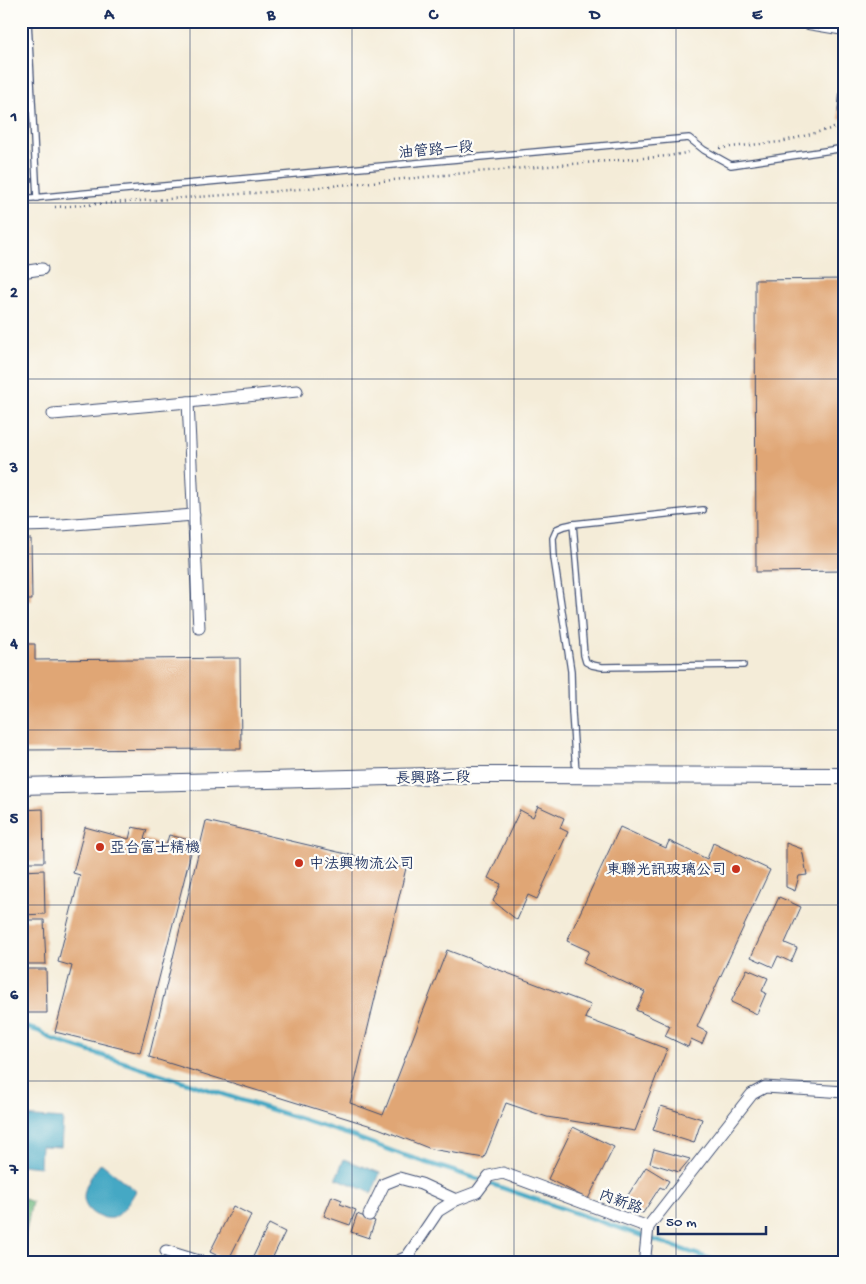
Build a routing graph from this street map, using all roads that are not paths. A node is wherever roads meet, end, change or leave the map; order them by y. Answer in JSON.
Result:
{"nodes":[{"id":1,"x":28,"y":21,"type":"edge"},
{"id":2,"x":809,"y":21,"type":"edge"},
{"id":3,"x":845,"y":27,"type":"edge"},
{"id":4,"x":845,"y":148,"type":"edge"},
{"id":5,"x":38,"y":198,"type":"junction"},
{"id":6,"x":21,"y":199,"type":"edge"},
{"id":7,"x":42,"y":269,"type":"dead end"},
{"id":8,"x":21,"y":272,"type":"edge"},
{"id":9,"x":297,"y":391,"type":"dead end"},
{"id":10,"x":188,"y":402,"type":"junction"},
{"id":11,"x":53,"y":414,"type":"dead end"},
{"id":12,"x":703,"y":510,"type":"dead end"},
{"id":13,"x":194,"y":515,"type":"junction"},
{"id":14,"x":573,"y":524,"type":"junction"},
{"id":15,"x":21,"y":526,"type":"edge"},
{"id":16,"x":200,"y":628,"type":"dead end"},
{"id":17,"x":743,"y":665,"type":"dead end"},
{"id":18,"x":576,"y":776,"type":"junction"},
{"id":19,"x":845,"y":776,"type":"edge"},
{"id":20,"x":21,"y":786,"type":"edge"},
{"id":21,"x":845,"y":1092,"type":"edge"},
{"id":22,"x":456,"y":1200,"type":"junction"},
{"id":23,"x":370,"y":1215,"type":"dead end"},
{"id":24,"x":648,"y":1227,"type":"junction"},
{"id":25,"x":166,"y":1251,"type":"dead end"},
{"id":26,"x":205,"y":1263,"type":"edge"},
{"id":27,"x":394,"y":1263,"type":"edge"},
{"id":28,"x":649,"y":1263,"type":"edge"}],
"edges":[{"from":1,"to":5,"type":"lane"},
{"from":2,"to":3,"type":"street"},
{"from":4,"to":5,"type":"lane","name":"油管路一段"},
{"from":5,"to":6,"type":"lane","name":"油管路一段"},
{"from":7,"to":8,"type":"street"},
{"from":9,"to":10,"type":"street"},
{"from":10,"to":11,"type":"street"},
{"from":10,"to":13,"type":"street"},
{"from":12,"to":14,"type":"lane"},
{"from":13,"to":15,"type":"street"},
{"from":13,"to":16,"type":"street"},
{"from":14,"to":17,"type":"lane"},
{"from":14,"to":18,"type":"lane"},
{"from":18,"to":19,"type":"street","name":"長興路二段"},
{"from":18,"to":20,"type":"street","name":"長興路二段"},
{"from":21,"to":24,"type":"street","name":"內新路"},
{"from":22,"to":23,"type":"street"},
{"from":22,"to":24,"type":"street","name":"內新路"},
{"from":22,"to":27,"type":"street","name":"內新路"},
{"from":24,"to":28,"type":"street"},
{"from":25,"to":26,"type":"street"}]}
